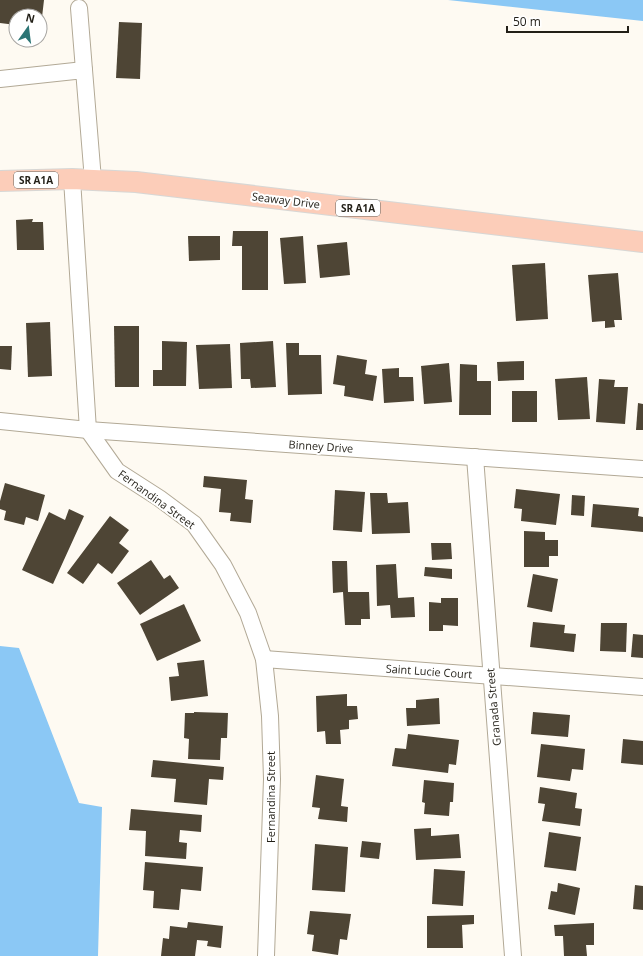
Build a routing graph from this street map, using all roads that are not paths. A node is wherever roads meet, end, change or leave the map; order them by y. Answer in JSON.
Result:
{"nodes":[{"id":1,"x":79,"y":8,"type":"dead end"},
{"id":2,"x":84,"y":70,"type":"junction"},
{"id":3,"x":0,"y":79,"type":"edge"},
{"id":4,"x":72,"y":179,"type":"junction"},
{"id":5,"x":92,"y":180,"type":"junction"},
{"id":6,"x":0,"y":181,"type":"edge"},
{"id":7,"x":643,"y":242,"type":"edge"},
{"id":8,"x":0,"y":422,"type":"edge"},
{"id":9,"x":88,"y":430,"type":"junction"},
{"id":10,"x":474,"y":457,"type":"junction"},
{"id":11,"x":643,"y":469,"type":"edge"},
{"id":12,"x":264,"y":659,"type":"junction"},
{"id":13,"x":490,"y":675,"type":"junction"},
{"id":14,"x":643,"y":687,"type":"edge"},
{"id":15,"x":266,"y":956,"type":"edge"},
{"id":16,"x":513,"y":956,"type":"edge"}],
"edges":[{"from":1,"to":2,"type":"street"},
{"from":2,"to":3,"type":"street"},
{"from":2,"to":5,"type":"street"},
{"from":4,"to":5,"type":"main road","name":"Seaway Drive","number":"SR A1A"},
{"from":4,"to":6,"type":"main road","name":"Seaway Drive","number":"SR A1A"},
{"from":4,"to":9,"type":"street"},
{"from":5,"to":7,"type":"main road","name":"Seaway Drive","number":"SR A1A"},
{"from":8,"to":9,"type":"street","name":"Binney Drive"},
{"from":9,"to":10,"type":"street","name":"Binney Drive"},
{"from":9,"to":12,"type":"street","name":"Fernandina Street"},
{"from":10,"to":11,"type":"street","name":"Binney Drive"},
{"from":10,"to":13,"type":"street","name":"Granada Street"},
{"from":12,"to":13,"type":"street","name":"Saint Lucie Court"},
{"from":12,"to":15,"type":"street","name":"Fernandina Street"},
{"from":13,"to":14,"type":"street","name":"Saint Lucie Court"},
{"from":13,"to":16,"type":"street","name":"Granada Street"}]}
